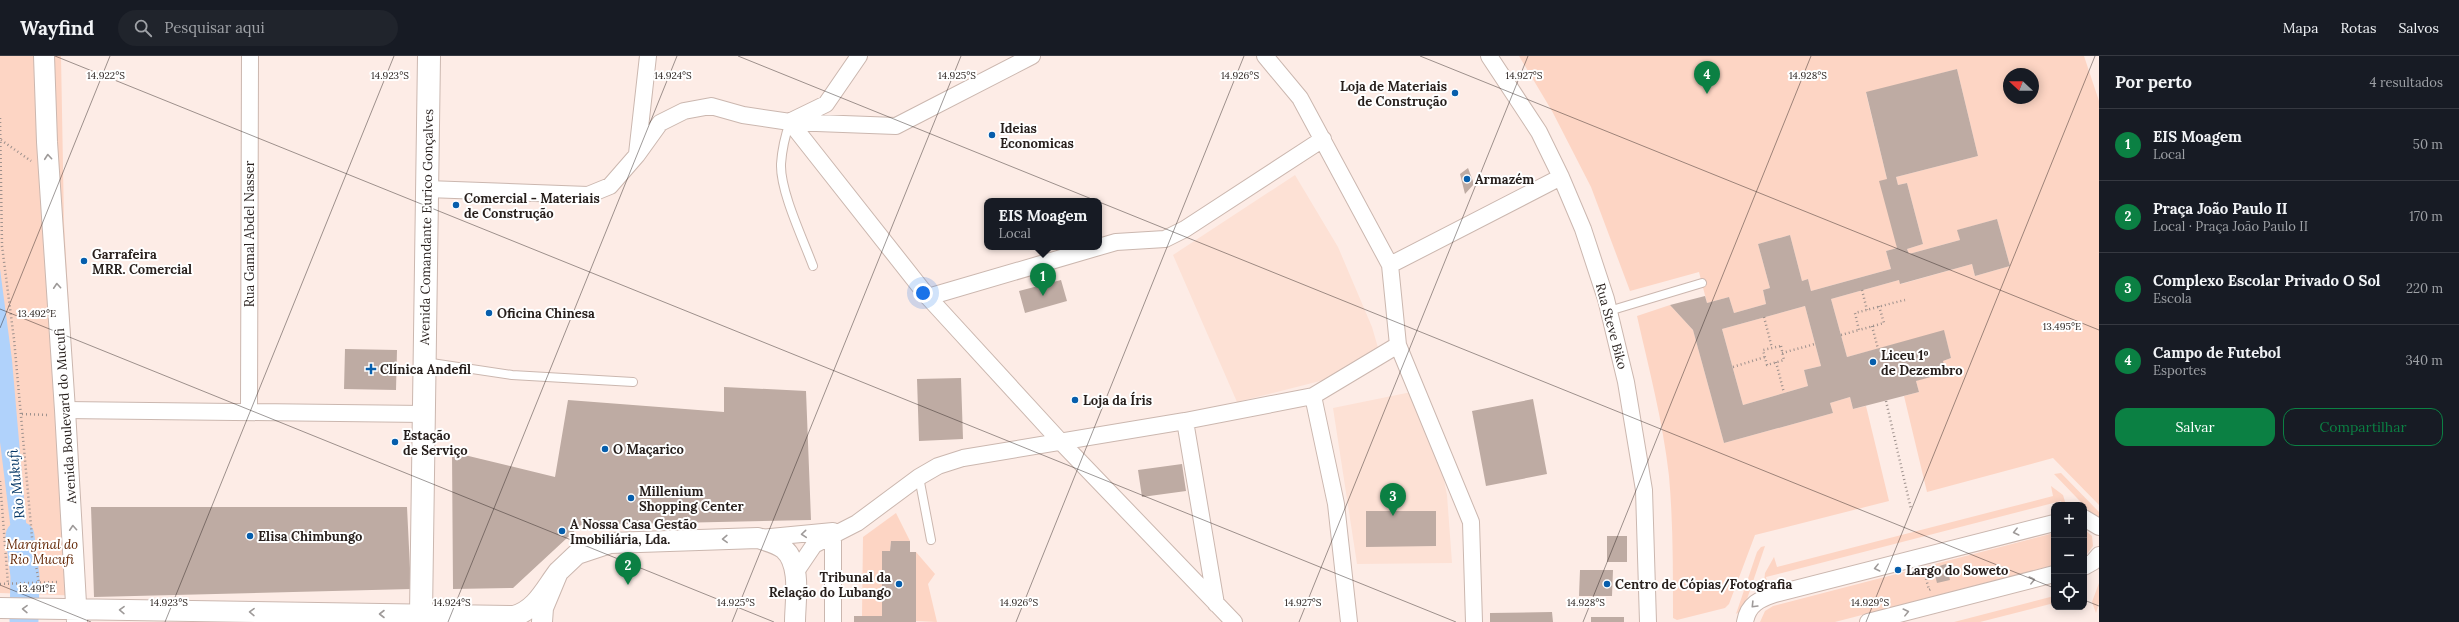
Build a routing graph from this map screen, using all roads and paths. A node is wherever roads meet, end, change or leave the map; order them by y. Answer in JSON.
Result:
{"nodes":[{"id":1,"x":44,"y":56,"type":"edge"},
{"id":2,"x":250,"y":56,"type":"edge"},
{"id":3,"x":429,"y":56,"type":"edge"},
{"id":4,"x":648,"y":56,"type":"edge"},
{"id":5,"x":859,"y":56,"type":"edge"},
{"id":6,"x":1032,"y":56,"type":"edge"},
{"id":7,"x":1265,"y":56,"type":"edge"},
{"id":8,"x":1489,"y":56,"type":"edge"},
{"id":9,"x":0,"y":118,"type":"edge"},
{"id":10,"x":790,"y":122,"type":"junction"},
{"id":11,"x":1,"y":139,"type":"edge"},
{"id":12,"x":1323,"y":139,"type":"junction"},
{"id":13,"x":637,"y":155,"type":"junction"},
{"id":14,"x":31,"y":162,"type":"dead end"},
{"id":15,"x":1561,"y":177,"type":"junction"},
{"id":16,"x":427,"y":189,"type":"junction"},
{"id":17,"x":1102,"y":246,"type":"edge"},
{"id":18,"x":1089,"y":250,"type":"edge"},
{"id":19,"x":1390,"y":265,"type":"junction"},
{"id":20,"x":813,"y":266,"type":"dead end"},
{"id":21,"x":1702,"y":283,"type":"dead end"},
{"id":22,"x":1862,"y":290,"type":"dead end"},
{"id":23,"x":928,"y":297,"type":"junction"},
{"id":24,"x":1905,"y":300,"type":"dead end"},
{"id":25,"x":1880,"y":306,"type":"junction"},
{"id":26,"x":1867,"y":310,"type":"junction"},
{"id":27,"x":1609,"y":311,"type":"junction"},
{"id":28,"x":1764,"y":317,"type":"dead end"},
{"id":29,"x":1872,"y":326,"type":"junction"},
{"id":30,"x":1859,"y":330,"type":"junction"},
{"id":31,"x":1841,"y":335,"type":"dead end"},
{"id":32,"x":1815,"y":344,"type":"dead end"},
{"id":33,"x":1398,"y":345,"type":"junction"},
{"id":34,"x":1772,"y":348,"type":"junction"},
{"id":35,"x":1878,"y":349,"type":"dead end"},
{"id":36,"x":1782,"y":353,"type":"junction"},
{"id":37,"x":1765,"y":357,"type":"junction"},
{"id":38,"x":425,"y":362,"type":"junction"},
{"id":39,"x":1776,"y":362,"type":"junction"},
{"id":40,"x":1733,"y":367,"type":"dead end"},
{"id":41,"x":633,"y":382,"type":"dead end"},
{"id":42,"x":1784,"y":394,"type":"dead end"},
{"id":43,"x":1313,"y":396,"type":"junction"},
{"id":44,"x":1886,"y":401,"type":"dead end"},
{"id":45,"x":57,"y":412,"type":"junction"},
{"id":46,"x":249,"y":412,"type":"junction"},
{"id":47,"x":22,"y":414,"type":"junction"},
{"id":48,"x":424,"y":414,"type":"junction"},
{"id":49,"x":1185,"y":421,"type":"junction"},
{"id":50,"x":1060,"y":441,"type":"junction"},
{"id":51,"x":919,"y":477,"type":"junction"},
{"id":52,"x":0,"y":481,"type":"edge"},
{"id":53,"x":1,"y":508,"type":"edge"},
{"id":54,"x":1911,"y":509,"type":"dead end"},
{"id":55,"x":2087,"y":520,"type":"edge"},
{"id":56,"x":2051,"y":524,"type":"edge"},
{"id":57,"x":2099,"y":528,"type":"edge"},
{"id":58,"x":838,"y":533,"type":"junction"},
{"id":59,"x":758,"y":538,"type":"junction"},
{"id":60,"x":931,"y":540,"type":"dead end"},
{"id":61,"x":2099,"y":555,"type":"edge"},
{"id":62,"x":2087,"y":565,"type":"edge"},
{"id":63,"x":1923,"y":567,"type":"dead end"},
{"id":64,"x":558,"y":572,"type":"junction"},
{"id":65,"x":795,"y":573,"type":"junction"},
{"id":66,"x":2051,"y":575,"type":"edge"},
{"id":67,"x":39,"y":583,"type":"junction"},
{"id":68,"x":57,"y":583,"type":"dead end"},
{"id":69,"x":0,"y":584,"type":"edge"},
{"id":70,"x":8,"y":584,"type":"junction"},
{"id":71,"x":1936,"y":588,"type":"dead end"},
{"id":72,"x":1216,"y":604,"type":"junction"},
{"id":73,"x":0,"y":608,"type":"edge"},
{"id":74,"x":77,"y":615,"type":"edge"},
{"id":75,"x":420,"y":619,"type":"edge"},
{"id":76,"x":542,"y":622,"type":"edge"},
{"id":77,"x":795,"y":622,"type":"edge"},
{"id":78,"x":833,"y":622,"type":"edge"},
{"id":79,"x":1234,"y":622,"type":"edge"},
{"id":80,"x":1349,"y":622,"type":"edge"},
{"id":81,"x":1474,"y":622,"type":"edge"},
{"id":82,"x":1648,"y":622,"type":"edge"},
{"id":83,"x":1746,"y":622,"type":"edge"},
{"id":84,"x":1868,"y":622,"type":"edge"}],
"edges":[{"from":45,"to":1,"type":"street","name":"Avenida Boulevard do Mucufi","one_way":true},
{"from":2,"to":46,"type":"street","name":"Rua Gamal Abdel Nasser"},
{"from":3,"to":16,"type":"main road","name":"Avenida Comandante Eurico Gonçalves"},
{"from":4,"to":13,"type":"street"},
{"from":5,"to":10,"type":"street"},
{"from":6,"to":10,"type":"street"},
{"from":7,"to":12,"type":"street"},
{"from":8,"to":15,"type":"street","name":"Rua Steve Biko"},
{"from":9,"to":11,"type":"path"},
{"from":10,"to":13,"type":"street"},
{"from":10,"to":20,"type":"lane"},
{"from":10,"to":23,"type":"street"},
{"from":11,"to":14,"type":"path"},
{"from":11,"to":47,"type":"path"},
{"from":12,"to":17,"type":"street"},
{"from":12,"to":19,"type":"street"},
{"from":13,"to":16,"type":"street"},
{"from":15,"to":19,"type":"street"},
{"from":15,"to":27,"type":"street","name":"Rua Steve Biko"},
{"from":16,"to":38,"type":"main road","name":"Avenida Comandante Eurico Gonçalves"},
{"from":18,"to":23,"type":"street"},
{"from":19,"to":33,"type":"street"},
{"from":21,"to":27,"type":"lane"},
{"from":22,"to":26,"type":"path"},
{"from":23,"to":50,"type":"street"},
{"from":24,"to":25,"type":"path"},
{"from":25,"to":26,"type":"path"},
{"from":25,"to":29,"type":"path"},
{"from":26,"to":30,"type":"path"},
{"from":27,"to":82,"type":"street","name":"Rua Steve Biko"},
{"from":28,"to":34,"type":"path"},
{"from":29,"to":30,"type":"path"},
{"from":29,"to":35,"type":"path"},
{"from":30,"to":31,"type":"path"},
{"from":32,"to":36,"type":"path"},
{"from":33,"to":43,"type":"street"},
{"from":33,"to":81,"type":"street"},
{"from":34,"to":36,"type":"path"},
{"from":34,"to":37,"type":"path"},
{"from":36,"to":39,"type":"path"},
{"from":37,"to":39,"type":"path"},
{"from":37,"to":40,"type":"path"},
{"from":38,"to":41,"type":"lane"},
{"from":38,"to":48,"type":"main road","name":"Avenida Comandante Eurico Gonçalves"},
{"from":39,"to":42,"type":"path"},
{"from":43,"to":49,"type":"street"},
{"from":43,"to":80,"type":"street"},
{"from":44,"to":54,"type":"path"},
{"from":45,"to":46,"type":"street"},
{"from":45,"to":47,"type":"path"},
{"from":74,"to":45,"type":"street","name":"Avenida Boulevard do Mucufi","one_way":true},
{"from":46,"to":48,"type":"street"},
{"from":47,"to":67,"type":"path"},
{"from":48,"to":75,"type":"main road","name":"Avenida Comandante Eurico Gonçalves"},
{"from":49,"to":50,"type":"street"},
{"from":49,"to":72,"type":"street"},
{"from":50,"to":51,"type":"street"},
{"from":50,"to":72,"type":"street"},
{"from":51,"to":58,"type":"street"},
{"from":51,"to":60,"type":"lane"},
{"from":52,"to":53,"type":"path"},
{"from":53,"to":70,"type":"path"},
{"from":55,"to":57,"type":"street"},
{"from":56,"to":83,"type":"street","one_way":true},
{"from":58,"to":59,"type":"street","one_way":true},
{"from":58,"to":65,"type":"street"},
{"from":58,"to":78,"type":"street"},
{"from":59,"to":64,"type":"street","one_way":true},
{"from":59,"to":65,"type":"street"},
{"from":61,"to":62,"type":"street"},
{"from":63,"to":71,"type":"path"},
{"from":64,"to":75,"type":"street"},
{"from":64,"to":76,"type":"street"},
{"from":65,"to":77,"type":"street"},
{"from":84,"to":66,"type":"street","one_way":true},
{"from":67,"to":68,"type":"path"},
{"from":67,"to":70,"type":"path"},
{"from":69,"to":70,"type":"path"},
{"from":72,"to":79,"type":"street"},
{"from":74,"to":73,"type":"street","one_way":true},
{"from":75,"to":74,"type":"street","one_way":true}]}
